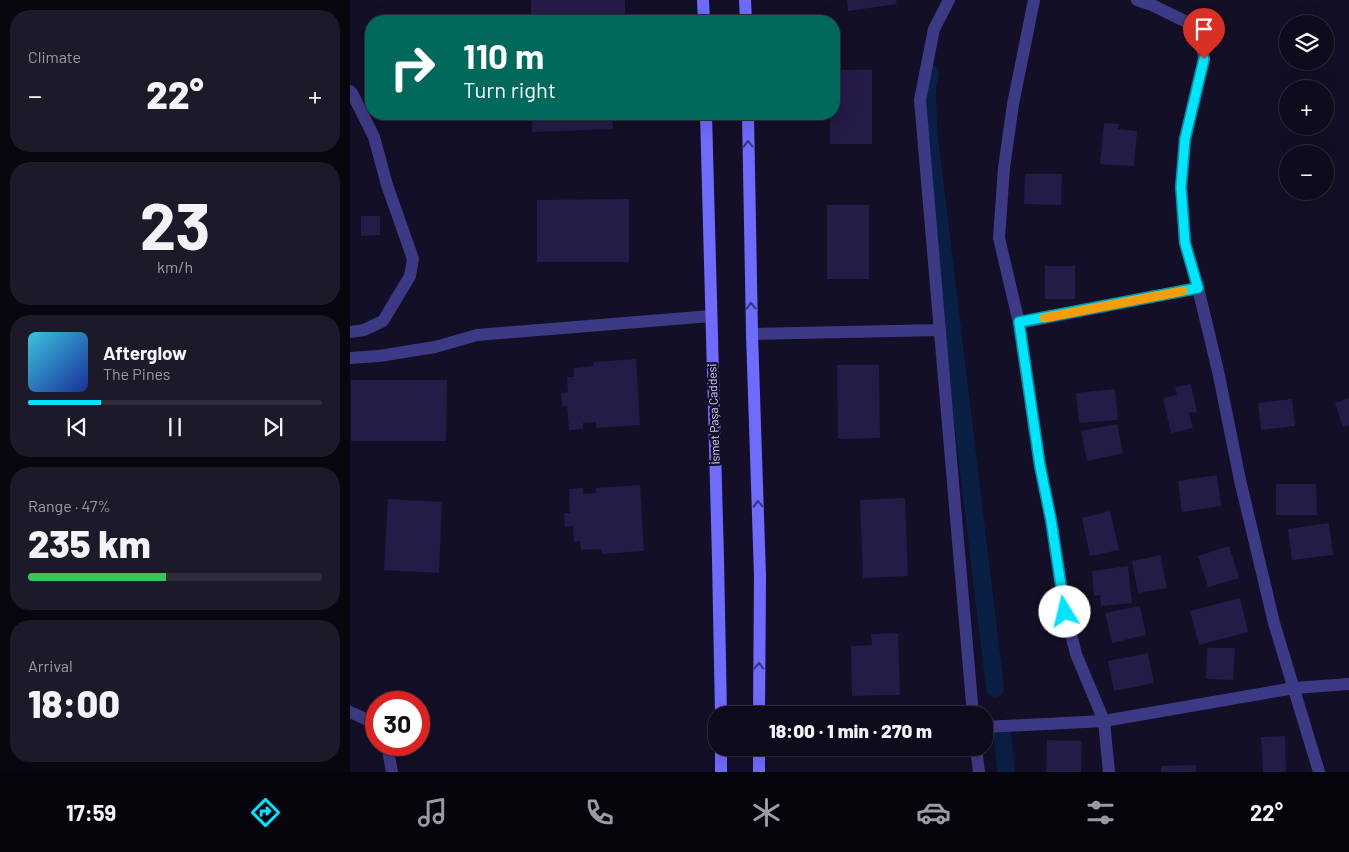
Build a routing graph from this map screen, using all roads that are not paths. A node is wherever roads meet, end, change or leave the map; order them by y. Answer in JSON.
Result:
{"nodes":[{"id":1,"x":704,"y":0,"type":"edge"},
{"id":2,"x":745,"y":0,"type":"edge"},
{"id":3,"x":949,"y":0,"type":"edge"},
{"id":4,"x":1034,"y":0,"type":"edge"},
{"id":5,"x":1137,"y":0,"type":"edge"},
{"id":6,"x":704,"y":15,"type":"edge"},
{"id":7,"x":746,"y":15,"type":"edge"},
{"id":8,"x":350,"y":92,"type":"edge"},
{"id":9,"x":365,"y":119,"type":"edge"},
{"id":10,"x":366,"y":120,"type":"edge"},
{"id":11,"x":706,"y":120,"type":"edge"},
{"id":12,"x":748,"y":120,"type":"edge"},
{"id":13,"x":1198,"y":288,"type":"junction"},
{"id":14,"x":711,"y":316,"type":"junction"},
{"id":15,"x":1019,"y":322,"type":"junction"},
{"id":16,"x":940,"y":330,"type":"junction"},
{"id":17,"x":350,"y":332,"type":"edge"},
{"id":18,"x":752,"y":334,"type":"junction"},
{"id":19,"x":350,"y":358,"type":"edge"},
{"id":20,"x":1349,"y":684,"type":"edge"},
{"id":21,"x":1294,"y":688,"type":"junction"},
{"id":22,"x":721,"y":706,"type":"edge"},
{"id":23,"x":759,"y":706,"type":"edge"},
{"id":24,"x":972,"y":706,"type":"edge"},
{"id":25,"x":350,"y":712,"type":"edge"},
{"id":26,"x":365,"y":719,"type":"edge"},
{"id":27,"x":1104,"y":721,"type":"junction"},
{"id":28,"x":993,"y":727,"type":"edge"},
{"id":29,"x":388,"y":756,"type":"edge"},
{"id":30,"x":721,"y":756,"type":"edge"},
{"id":31,"x":759,"y":756,"type":"edge"},
{"id":32,"x":977,"y":756,"type":"edge"},
{"id":33,"x":392,"y":772,"type":"edge"},
{"id":34,"x":721,"y":772,"type":"edge"},
{"id":35,"x":759,"y":772,"type":"edge"},
{"id":36,"x":979,"y":772,"type":"edge"},
{"id":37,"x":1109,"y":772,"type":"edge"},
{"id":38,"x":1319,"y":772,"type":"edge"}],
"edges":[{"from":1,"to":6,"type":"main road"},
{"from":2,"to":7,"type":"main road"},
{"from":3,"to":16,"type":"street"},
{"from":4,"to":15,"type":"street"},
{"from":5,"to":13,"type":"street"},
{"from":8,"to":9,"type":"street"},
{"from":10,"to":17,"type":"street"},
{"from":11,"to":14,"type":"main road","name":"İsmet Paşa Caddesi"},
{"from":18,"to":12,"type":"main road","one_way":true},
{"from":13,"to":15,"type":"street"},
{"from":13,"to":21,"type":"street"},
{"from":14,"to":19,"type":"street"},
{"from":14,"to":22,"type":"main road","name":"İsmet Paşa Caddesi"},
{"from":15,"to":27,"type":"street"},
{"from":16,"to":18,"type":"street"},
{"from":16,"to":24,"type":"street"},
{"from":23,"to":18,"type":"main road","one_way":true},
{"from":20,"to":21,"type":"street"},
{"from":21,"to":27,"type":"street"},
{"from":21,"to":38,"type":"street"},
{"from":25,"to":26,"type":"street"},
{"from":27,"to":28,"type":"street"},
{"from":27,"to":37,"type":"street"},
{"from":29,"to":33,"type":"street"},
{"from":30,"to":34,"type":"main road"},
{"from":31,"to":35,"type":"main road"},
{"from":32,"to":36,"type":"street"}]}
